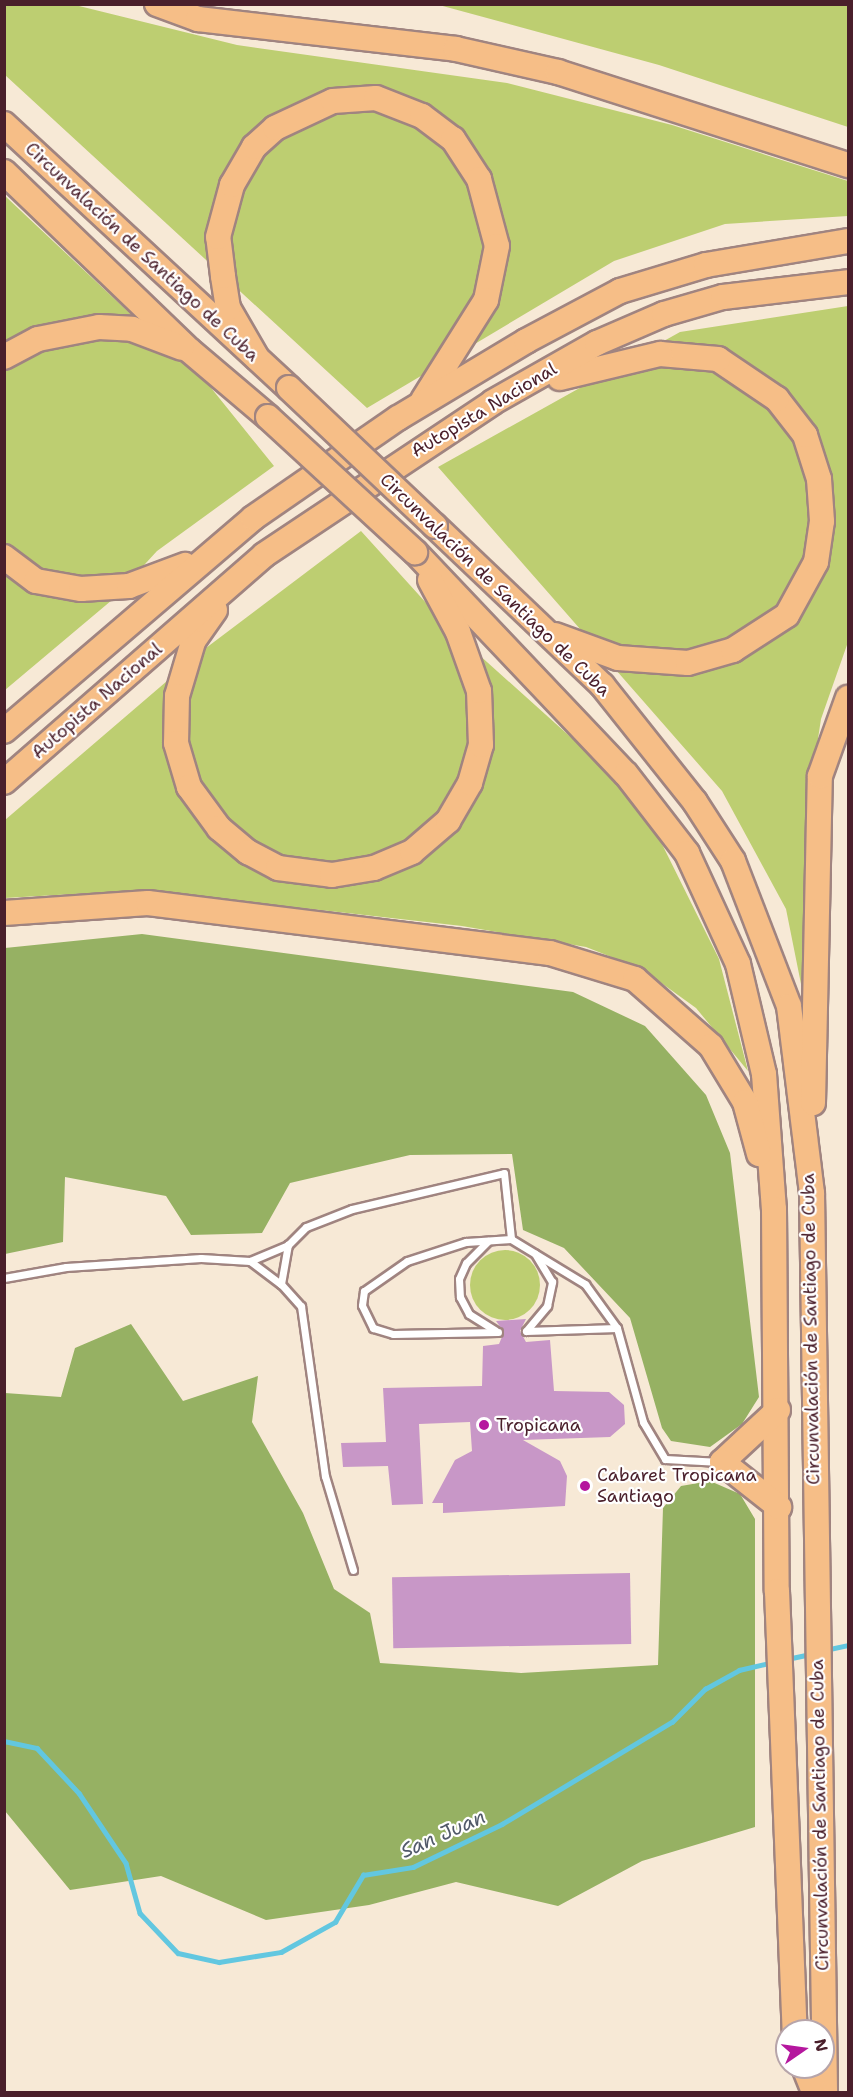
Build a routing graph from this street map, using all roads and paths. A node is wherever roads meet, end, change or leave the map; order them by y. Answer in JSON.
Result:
{"nodes":[{"id":1,"x":157,"y":4,"type":"edge"},
{"id":2,"x":4,"y":124,"type":"edge"},
{"id":3,"x":849,"y":165,"type":"edge"},
{"id":4,"x":4,"y":172,"type":"edge"},
{"id":5,"x":849,"y":241,"type":"edge"},
{"id":6,"x":849,"y":282,"type":"edge"},
{"id":7,"x":189,"y":351,"type":"junction"},
{"id":8,"x":4,"y":357,"type":"edge"},
{"id":9,"x":257,"y":358,"type":"junction"},
{"id":10,"x":493,"y":402,"type":"junction"},
{"id":11,"x":418,"y":407,"type":"junction"},
{"id":12,"x":415,"y":552,"type":"junction"},
{"id":13,"x":264,"y":555,"type":"junction"},
{"id":14,"x":4,"y":557,"type":"edge"},
{"id":15,"x":199,"y":560,"type":"junction"},
{"id":16,"x":543,"y":630,"type":"junction"},
{"id":17,"x":849,"y":698,"type":"edge"},
{"id":18,"x":4,"y":731,"type":"edge"},
{"id":19,"x":4,"y":782,"type":"edge"},
{"id":20,"x":4,"y":913,"type":"edge"},
{"id":21,"x":812,"y":1193,"type":"junction"},
{"id":22,"x":774,"y":1209,"type":"junction"},
{"id":23,"x":511,"y":1239,"type":"junction"},
{"id":24,"x":488,"y":1241,"type":"junction"},
{"id":25,"x":288,"y":1245,"type":"junction"},
{"id":26,"x":531,"y":1249,"type":"junction"},
{"id":27,"x":250,"y":1260,"type":"junction"},
{"id":28,"x":4,"y":1278,"type":"edge"},
{"id":29,"x":281,"y":1284,"type":"junction"},
{"id":30,"x":617,"y":1328,"type":"junction"},
{"id":31,"x":778,"y":1410,"type":"junction"},
{"id":32,"x":722,"y":1462,"type":"junction"},
{"id":33,"x":780,"y":1507,"type":"junction"},
{"id":34,"x":353,"y":1570,"type":"dead end"},
{"id":35,"x":795,"y":2019,"type":"edge"},
{"id":36,"x":825,"y":2092,"type":"edge"}],
"edges":[{"from":1,"to":3,"type":"highway"},
{"from":2,"to":9,"type":"highway","name":"Circunvalación de Santiago de Cuba"},
{"from":4,"to":7,"type":"highway","name":"Circunvalación de Santiago de Cuba"},
{"from":5,"to":11,"type":"highway","name":"Autopista Nacional"},
{"from":6,"to":10,"type":"highway","name":"Autopista Nacional"},
{"from":7,"to":8,"type":"highway"},
{"from":7,"to":12,"type":"highway","name":"Circunvalación de Santiago de Cuba","bridge":true},
{"from":9,"to":11,"type":"highway"},
{"from":9,"to":16,"type":"highway","name":"Circunvalación de Santiago de Cuba","bridge":true},
{"from":10,"to":13,"type":"highway","name":"Autopista Nacional"},
{"from":10,"to":16,"type":"highway"},
{"from":11,"to":15,"type":"highway","name":"Autopista Nacional"},
{"from":12,"to":13,"type":"highway"},
{"from":12,"to":22,"type":"highway","name":"Circunvalación de Santiago de Cuba"},
{"from":13,"to":19,"type":"highway","name":"Autopista Nacional"},
{"from":14,"to":15,"type":"highway"},
{"from":15,"to":18,"type":"highway","name":"Autopista Nacional"},
{"from":16,"to":21,"type":"highway","name":"Circunvalación de Santiago de Cuba"},
{"from":17,"to":21,"type":"highway"},
{"from":20,"to":22,"type":"highway"},
{"from":21,"to":36,"type":"highway","name":"Circunvalación de Santiago de Cuba"},
{"from":22,"to":31,"type":"highway","name":"Circunvalación de Santiago de Cuba"},
{"from":23,"to":24,"type":"lane"},
{"from":23,"to":25,"type":"lane"},
{"from":23,"to":26,"type":"lane"},
{"from":24,"to":24,"type":"lane"},
{"from":25,"to":27,"type":"lane"},
{"from":25,"to":29,"type":"lane"},
{"from":26,"to":30,"type":"lane"},
{"from":26,"to":30,"type":"lane"},
{"from":27,"to":28,"type":"lane"},
{"from":27,"to":29,"type":"lane"},
{"from":29,"to":34,"type":"lane"},
{"from":30,"to":32,"type":"lane"},
{"from":31,"to":32,"type":"highway"},
{"from":31,"to":33,"type":"highway","name":"Circunvalación de Santiago de Cuba"},
{"from":32,"to":33,"type":"highway"},
{"from":33,"to":35,"type":"highway","name":"Circunvalación de Santiago de Cuba"}]}
